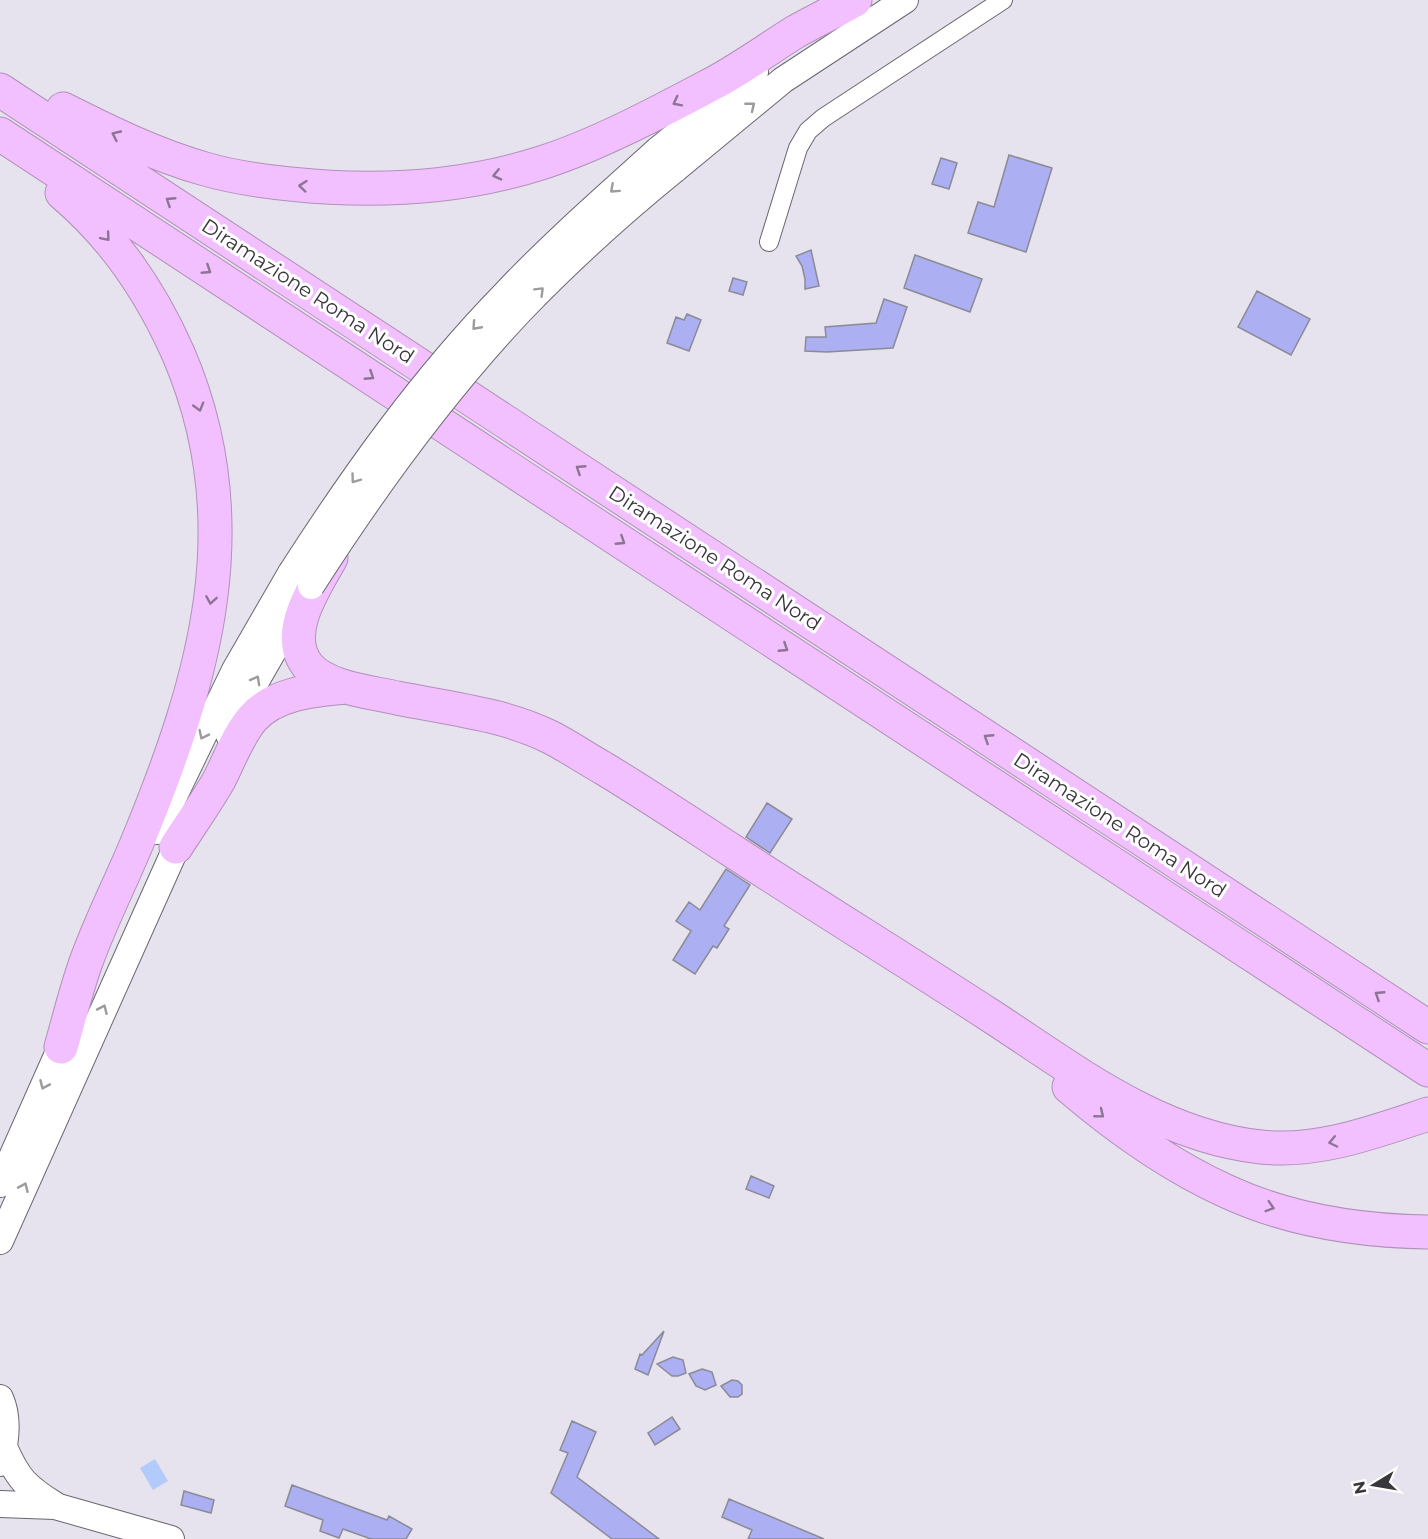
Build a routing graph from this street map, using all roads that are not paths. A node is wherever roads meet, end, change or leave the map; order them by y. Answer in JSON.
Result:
{"nodes":[{"id":1,"x":855,"y":0,"type":"edge"},
{"id":2,"x":862,"y":0,"type":"edge"},
{"id":3,"x":905,"y":0,"type":"edge"},
{"id":4,"x":1003,"y":0,"type":"edge"},
{"id":5,"x":0,"y":77,"type":"edge"},
{"id":6,"x":0,"y":90,"type":"edge"},
{"id":7,"x":0,"y":134,"type":"edge"},
{"id":8,"x":0,"y":142,"type":"edge"},
{"id":9,"x":666,"y":160,"type":"junction"},
{"id":10,"x":770,"y":242,"type":"dead end"},
{"id":11,"x":343,"y":536,"type":"junction"},
{"id":12,"x":301,"y":579,"type":"junction"},
{"id":13,"x":348,"y":687,"type":"junction"},
{"id":14,"x":176,"y":847,"type":"junction"},
{"id":15,"x":994,"y":1018,"type":"junction"},
{"id":16,"x":1428,"y":1027,"type":"edge"},
{"id":17,"x":61,"y":1047,"type":"junction"},
{"id":18,"x":1428,"y":1070,"type":"edge"},
{"id":19,"x":1428,"y":1114,"type":"edge"},
{"id":20,"x":0,"y":1184,"type":"edge"},
{"id":21,"x":1428,"y":1232,"type":"edge"},
{"id":22,"x":0,"y":1241,"type":"edge"},
{"id":23,"x":0,"y":1398,"type":"edge"},
{"id":24,"x":2,"y":1455,"type":"edge"},
{"id":25,"x":0,"y":1504,"type":"edge"},
{"id":26,"x":55,"y":1506,"type":"junction"},
{"id":27,"x":171,"y":1539,"type":"edge"}],
"edges":[{"from":1,"to":5,"type":"highway","one_way":true},
{"from":2,"to":9,"type":"main road"},
{"from":9,"to":3,"type":"main road","one_way":true},
{"from":4,"to":10,"type":"street"},
{"from":16,"to":6,"type":"highway","name":"Diramazione Roma Nord","one_way":true},
{"from":7,"to":18,"type":"highway","name":"Diramazione Roma Nord","one_way":true},
{"from":8,"to":17,"type":"highway","one_way":true},
{"from":11,"to":9,"type":"main road","one_way":true,"bridge":true},
{"from":9,"to":12,"type":"main road","one_way":true,"bridge":true},
{"from":11,"to":12,"type":"main road","bridge":true},
{"from":11,"to":13,"type":"highway"},
{"from":14,"to":12,"type":"main road","one_way":true},
{"from":12,"to":17,"type":"main road","one_way":true},
{"from":13,"to":14,"type":"highway"},
{"from":13,"to":15,"type":"highway"},
{"from":22,"to":14,"type":"main road","one_way":true},
{"from":19,"to":15,"type":"highway","one_way":true},
{"from":15,"to":21,"type":"highway","one_way":true},
{"from":17,"to":20,"type":"main road","one_way":true},
{"from":23,"to":24,"type":"main road"},
{"from":24,"to":26,"type":"main road"},
{"from":25,"to":26,"type":"main road"},
{"from":26,"to":27,"type":"main road"}]}
